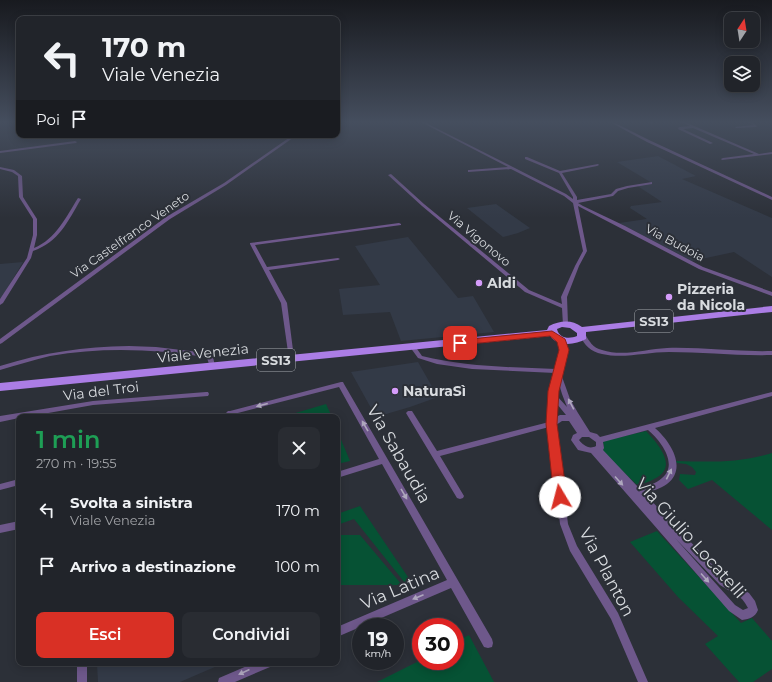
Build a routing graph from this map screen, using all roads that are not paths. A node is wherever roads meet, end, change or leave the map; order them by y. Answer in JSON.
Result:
{"nodes":[{"id":1,"x":268,"y":154,"type":"edge"},
{"id":2,"x":485,"y":154,"type":"edge"},
{"id":3,"x":675,"y":154,"type":"edge"},
{"id":4,"x":756,"y":154,"type":"edge"},
{"id":5,"x":767,"y":154,"type":"edge"},
{"id":6,"x":759,"y":155,"type":"junction"},
{"id":7,"x":526,"y":158,"type":"dead end"},
{"id":8,"x":723,"y":159,"type":"dead end"},
{"id":9,"x":596,"y":166,"type":"dead end"},
{"id":10,"x":0,"y":168,"type":"edge"},
{"id":11,"x":513,"y":168,"type":"junction"},
{"id":12,"x":469,"y":171,"type":"dead end"},
{"id":13,"x":560,"y":172,"type":"junction"},
{"id":14,"x":390,"y":175,"type":"dead end"},
{"id":15,"x":651,"y":183,"type":"dead end"},
{"id":16,"x":79,"y":199,"type":"dead end"},
{"id":17,"x":772,"y":199,"type":"edge"},
{"id":18,"x":575,"y":202,"type":"junction"},
{"id":19,"x":399,"y":224,"type":"dead end"},
{"id":20,"x":32,"y":250,"type":"junction"},
{"id":21,"x":338,"y":259,"type":"dead end"},
{"id":22,"x":266,"y":269,"type":"junction"},
{"id":23,"x":771,"y":294,"type":"edge"},
{"id":24,"x":0,"y":303,"type":"edge"},
{"id":25,"x":563,"y":307,"type":"junction"},
{"id":26,"x":772,"y":309,"type":"edge"},
{"id":27,"x":565,"y":324,"type":"junction"},
{"id":28,"x":582,"y":333,"type":"junction"},
{"id":29,"x":555,"y":336,"type":"junction"},
{"id":30,"x":0,"y":342,"type":"edge"},
{"id":31,"x":413,"y":347,"type":"junction"},
{"id":32,"x":772,"y":353,"type":"edge"},
{"id":33,"x":291,"y":358,"type":"junction"},
{"id":34,"x":212,"y":366,"type":"junction"},
{"id":35,"x":0,"y":368,"type":"edge"},
{"id":36,"x":558,"y":372,"type":"junction"},
{"id":37,"x":0,"y":388,"type":"edge"},
{"id":38,"x":206,"y":394,"type":"dead end"},
{"id":39,"x":772,"y":394,"type":"edge"},
{"id":40,"x":554,"y":397,"type":"junction"},
{"id":41,"x":33,"y":414,"type":"edge"},
{"id":42,"x":230,"y":414,"type":"edge"},
{"id":43,"x":410,"y":414,"type":"dead end"},
{"id":44,"x":16,"y":417,"type":"edge"},
{"id":45,"x":571,"y":418,"type":"junction"},
{"id":46,"x":0,"y":420,"type":"edge"},
{"id":47,"x":552,"y":424,"type":"junction"},
{"id":48,"x":650,"y":427,"type":"junction"},
{"id":49,"x":584,"y":434,"type":"junction"},
{"id":50,"x":599,"y":440,"type":"junction"},
{"id":51,"x":595,"y":451,"type":"junction"},
{"id":52,"x":436,"y":454,"type":"junction"},
{"id":53,"x":384,"y":460,"type":"junction"},
{"id":54,"x":340,"y":474,"type":"edge"},
{"id":55,"x":16,"y":483,"type":"edge"},
{"id":56,"x":0,"y":487,"type":"edge"},
{"id":57,"x":636,"y":491,"type":"junction"},
{"id":58,"x":460,"y":496,"type":"dead end"},
{"id":59,"x":16,"y":526,"type":"edge"},
{"id":60,"x":0,"y":529,"type":"edge"},
{"id":61,"x":454,"y":582,"type":"junction"},
{"id":62,"x":340,"y":631,"type":"edge"},
{"id":63,"x":488,"y":643,"type":"dead end"},
{"id":64,"x":82,"y":666,"type":"edge"},
{"id":65,"x":259,"y":666,"type":"edge"},
{"id":66,"x":82,"y":682,"type":"edge"},
{"id":67,"x":223,"y":682,"type":"edge"},
{"id":68,"x":643,"y":682,"type":"edge"}],
"edges":[{"from":1,"to":30,"type":"street","name":"Via Castelfranco Veneto"},
{"from":2,"to":11,"type":"street","name":"Via Budoia"},
{"from":3,"to":17,"type":"street"},
{"from":4,"to":6,"type":"street"},
{"from":5,"to":6,"type":"street"},
{"from":6,"to":8,"type":"street"},
{"from":7,"to":13,"type":"street"},
{"from":9,"to":13,"type":"street"},
{"from":10,"to":20,"type":"street"},
{"from":11,"to":12,"type":"street"},
{"from":11,"to":18,"type":"street","name":"Via Budoia"},
{"from":13,"to":18,"type":"street"},
{"from":14,"to":25,"type":"street","name":"Via Vigonovo"},
{"from":15,"to":18,"type":"street"},
{"from":16,"to":20,"type":"street"},
{"from":18,"to":23,"type":"street","name":"Via Budoia"},
{"from":18,"to":25,"type":"street"},
{"from":19,"to":22,"type":"street"},
{"from":20,"to":24,"type":"street"},
{"from":21,"to":22,"type":"street"},
{"from":22,"to":33,"type":"street"},
{"from":25,"to":27,"type":"street"},
{"from":26,"to":28,"type":"main road","name":"Viale Venezia","number":"SS13"},
{"from":27,"to":28,"type":"main road","name":"Viale Venezia","number":"SS13"},
{"from":27,"to":29,"type":"main road"},
{"from":28,"to":29,"type":"main road","name":"Viale Venezia","number":"SS13"},
{"from":28,"to":32,"type":"street"},
{"from":29,"to":31,"type":"main road","name":"Viale Venezia","number":"SS13"},
{"from":29,"to":36,"type":"street","name":"Via Planton"},
{"from":31,"to":33,"type":"main road","name":"Viale Venezia","number":"SS13"},
{"from":31,"to":36,"type":"street"},
{"from":33,"to":34,"type":"main road","name":"Viale Venezia","number":"SS13"},
{"from":34,"to":35,"type":"street"},
{"from":34,"to":37,"type":"main road","name":"Viale Venezia","number":"SS13"},
{"from":36,"to":40,"type":"street","name":"Via Planton"},
{"from":49,"to":36,"type":"street","name":"Via Giulio Locatelli","one_way":true},
{"from":38,"to":41,"type":"street","name":"Via del Troi"},
{"from":39,"to":48,"type":"street"},
{"from":40,"to":45,"type":"street","name":"Via Giulio Locatelli"},
{"from":40,"to":47,"type":"street","name":"Via Planton"},
{"from":53,"to":42,"type":"street","name":"Via Sabaudia","one_way":true},
{"from":43,"to":52,"type":"street"},
{"from":44,"to":46,"type":"street","name":"Via del Troi"},
{"from":45,"to":47,"type":"street"},
{"from":45,"to":49,"type":"street","name":"Via Giulio Locatelli"},
{"from":47,"to":52,"type":"street"},
{"from":47,"to":68,"type":"street","name":"Via Planton"},
{"from":48,"to":50,"type":"street"},
{"from":57,"to":48,"type":"street","name":"Via Giulio Locatelli","one_way":true},
{"from":49,"to":50,"type":"street","name":"Via Giulio Locatelli"},
{"from":49,"to":51,"type":"street","name":"Via Giulio Locatelli"},
{"from":50,"to":51,"type":"street"},
{"from":51,"to":57,"type":"street","name":"Via Giulio Locatelli"},
{"from":51,"to":57,"type":"street","name":"Via Giulio Locatelli","one_way":true},
{"from":52,"to":58,"type":"street"},
{"from":53,"to":54,"type":"street"},
{"from":53,"to":61,"type":"street","name":"Via Sabaudia","one_way":true},
{"from":55,"to":56,"type":"street"},
{"from":59,"to":60,"type":"street"},
{"from":61,"to":62,"type":"street","name":"Via Latina","one_way":true},
{"from":61,"to":63,"type":"street","name":"Via Sabaudia"},
{"from":64,"to":66,"type":"street"},
{"from":65,"to":67,"type":"street","one_way":true}]}
